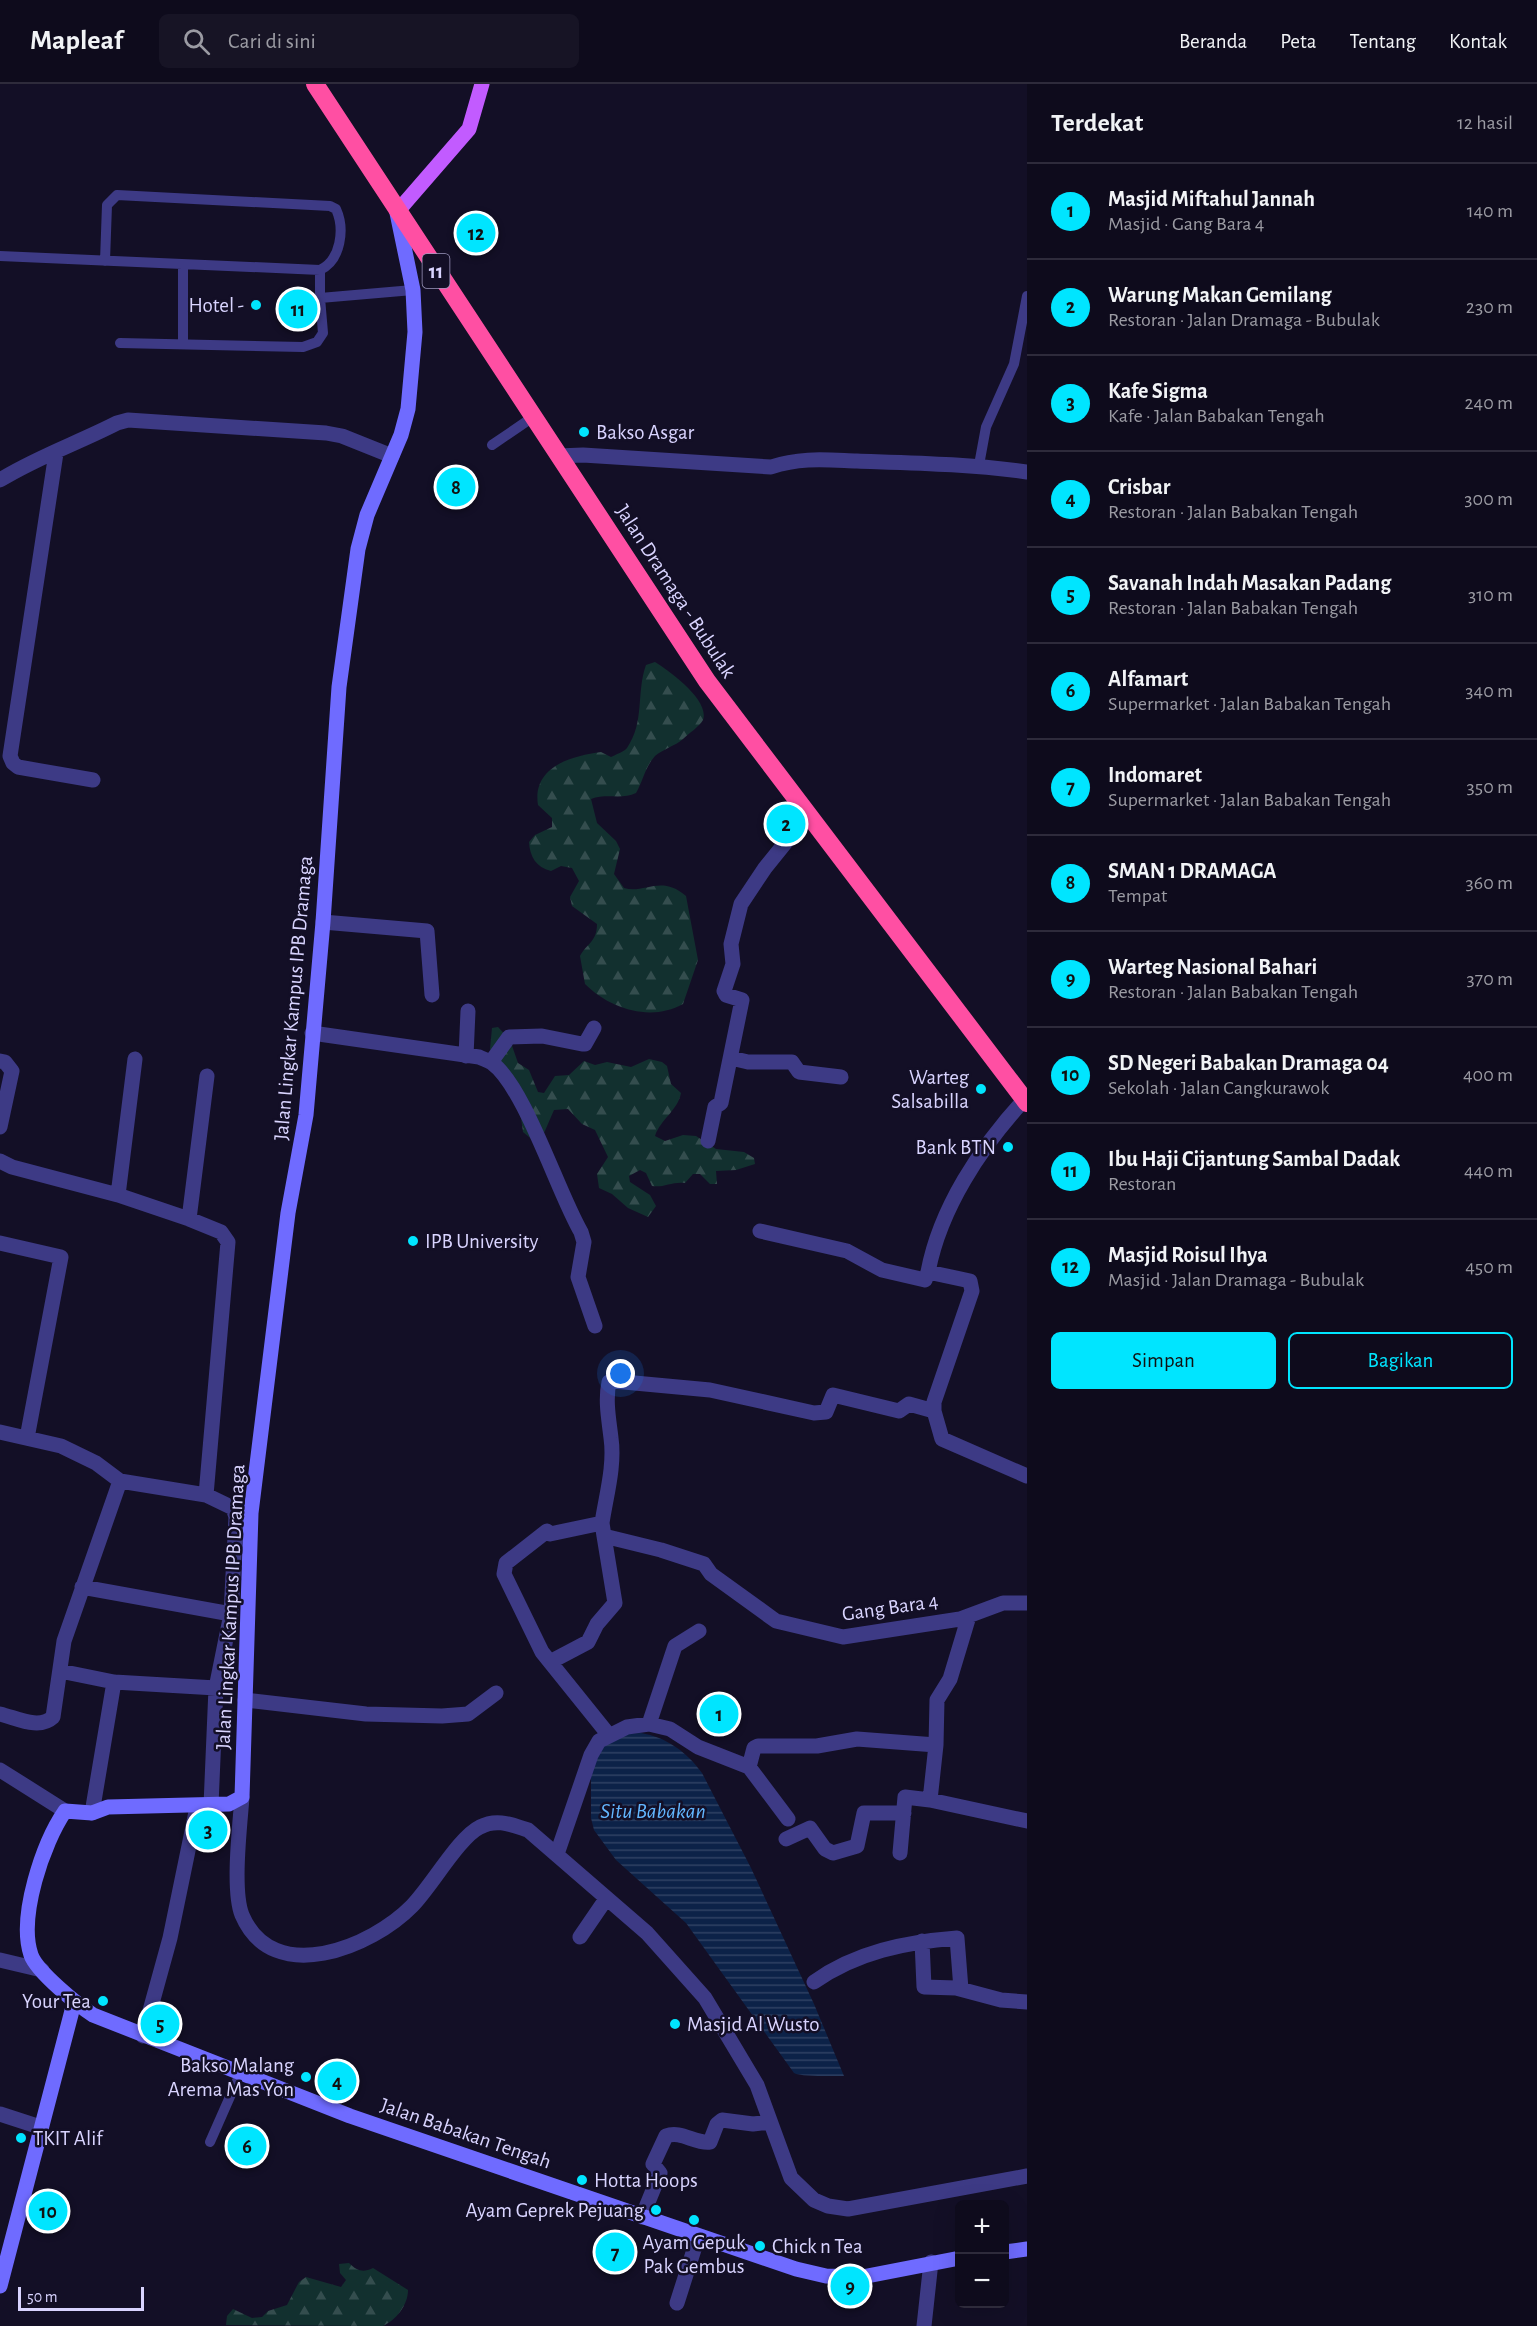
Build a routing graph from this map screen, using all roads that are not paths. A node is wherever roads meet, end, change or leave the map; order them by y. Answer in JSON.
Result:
{"nodes":[{"id":1,"x":315,"y":84,"type":"edge"},
{"id":2,"x":482,"y":84,"type":"edge"},
{"id":3,"x":397,"y":212,"type":"junction"},
{"id":4,"x":0,"y":256,"type":"edge"},
{"id":5,"x":105,"y":261,"type":"junction"},
{"id":6,"x":183,"y":265,"type":"junction"},
{"id":7,"x":320,"y":270,"type":"junction"},
{"id":8,"x":413,"y":290,"type":"junction"},
{"id":9,"x":1027,"y":296,"type":"edge"},
{"id":10,"x":320,"y":298,"type":"junction"},
{"id":11,"x":120,"y":343,"type":"dead end"},
{"id":12,"x":183,"y":343,"type":"junction"},
{"id":13,"x":533,"y":417,"type":"junction"},
{"id":14,"x":492,"y":445,"type":"dead end"},
{"id":15,"x":56,"y":453,"type":"junction"},
{"id":16,"x":392,"y":456,"type":"junction"},
{"id":17,"x":558,"y":456,"type":"junction"},
{"id":18,"x":979,"y":465,"type":"junction"},
{"id":19,"x":1027,"y":472,"type":"edge"},
{"id":20,"x":0,"y":480,"type":"edge"},
{"id":21,"x":93,"y":780,"type":"dead end"},
{"id":22,"x":807,"y":816,"type":"junction"},
{"id":23,"x":323,"y":922,"type":"junction"},
{"id":24,"x":432,"y":995,"type":"dead end"},
{"id":25,"x":468,"y":1011,"type":"dead end"},
{"id":26,"x":594,"y":1028,"type":"dead end"},
{"id":27,"x":312,"y":1033,"type":"junction"},
{"id":28,"x":466,"y":1056,"type":"junction"},
{"id":29,"x":731,"y":1058,"type":"junction"},
{"id":30,"x":135,"y":1059,"type":"dead end"},
{"id":31,"x":0,"y":1061,"type":"edge"},
{"id":32,"x":491,"y":1062,"type":"junction"},
{"id":33,"x":207,"y":1076,"type":"dead end"},
{"id":34,"x":841,"y":1077,"type":"dead end"},
{"id":35,"x":1026,"y":1102,"type":"edge"},
{"id":36,"x":0,"y":1127,"type":"edge"},
{"id":37,"x":708,"y":1141,"type":"dead end"},
{"id":38,"x":0,"y":1161,"type":"edge"},
{"id":39,"x":118,"y":1195,"type":"junction"},
{"id":40,"x":189,"y":1218,"type":"junction"},
{"id":41,"x":760,"y":1231,"type":"dead end"},
{"id":42,"x":0,"y":1243,"type":"edge"},
{"id":43,"x":928,"y":1272,"type":"junction"},
{"id":44,"x":595,"y":1326,"type":"dead end"},
{"id":45,"x":934,"y":1411,"type":"junction"},
{"id":46,"x":0,"y":1432,"type":"edge"},
{"id":47,"x":27,"y":1438,"type":"junction"},
{"id":48,"x":1027,"y":1476,"type":"edge"},
{"id":49,"x":120,"y":1481,"type":"junction"},
{"id":50,"x":206,"y":1495,"type":"junction"},
{"id":51,"x":603,"y":1530,"type":"junction"},
{"id":52,"x":82,"y":1587,"type":"junction"},
{"id":53,"x":1027,"y":1603,"type":"edge"},
{"id":54,"x":231,"y":1614,"type":"junction"},
{"id":55,"x":969,"y":1616,"type":"junction"},
{"id":56,"x":699,"y":1631,"type":"dead end"},
{"id":57,"x":550,"y":1662,"type":"junction"},
{"id":58,"x":60,"y":1671,"type":"junction"},
{"id":59,"x":114,"y":1682,"type":"junction"},
{"id":60,"x":216,"y":1688,"type":"junction"},
{"id":61,"x":496,"y":1693,"type":"dead end"},
{"id":62,"x":245,"y":1700,"type":"junction"},
{"id":63,"x":0,"y":1714,"type":"edge"},
{"id":64,"x":649,"y":1724,"type":"junction"},
{"id":65,"x":608,"y":1734,"type":"junction"},
{"id":66,"x":936,"y":1745,"type":"junction"},
{"id":67,"x":749,"y":1767,"type":"junction"},
{"id":68,"x":0,"y":1770,"type":"edge"},
{"id":69,"x":242,"y":1797,"type":"junction"},
{"id":70,"x":930,"y":1800,"type":"junction"},
{"id":71,"x":204,"y":1806,"type":"junction"},
{"id":72,"x":65,"y":1811,"type":"junction"},
{"id":73,"x":92,"y":1812,"type":"junction"},
{"id":74,"x":904,"y":1813,"type":"junction"},
{"id":75,"x":788,"y":1819,"type":"dead end"},
{"id":76,"x":1027,"y":1821,"type":"edge"},
{"id":77,"x":786,"y":1839,"type":"dead end"},
{"id":78,"x":900,"y":1853,"type":"dead end"},
{"id":79,"x":557,"y":1854,"type":"junction"},
{"id":80,"x":606,"y":1899,"type":"junction"},
{"id":81,"x":580,"y":1937,"type":"dead end"},
{"id":82,"x":922,"y":1941,"type":"junction"},
{"id":83,"x":0,"y":1960,"type":"edge"},
{"id":84,"x":42,"y":1970,"type":"junction"},
{"id":85,"x":814,"y":1983,"type":"dead end"},
{"id":86,"x":961,"y":1989,"type":"junction"},
{"id":87,"x":1027,"y":2002,"type":"edge"},
{"id":88,"x":74,"y":2003,"type":"junction"},
{"id":89,"x":143,"y":2036,"type":"junction"},
{"id":90,"x":240,"y":2074,"type":"junction"},
{"id":91,"x":0,"y":2114,"type":"edge"},
{"id":92,"x":770,"y":2122,"type":"junction"},
{"id":93,"x":40,"y":2127,"type":"junction"},
{"id":94,"x":210,"y":2142,"type":"dead end"},
{"id":95,"x":1027,"y":2176,"type":"edge"},
{"id":96,"x":642,"y":2217,"type":"junction"},
{"id":97,"x":698,"y":2237,"type":"junction"},
{"id":98,"x":1027,"y":2249,"type":"edge"},
{"id":99,"x":1009,"y":2251,"type":"edge"},
{"id":100,"x":955,"y":2259,"type":"edge"},
{"id":101,"x":931,"y":2262,"type":"junction"},
{"id":102,"x":0,"y":2286,"type":"edge"},
{"id":103,"x":677,"y":2303,"type":"dead end"},
{"id":104,"x":924,"y":2326,"type":"edge"}],
"edges":[{"from":1,"to":3,"type":"highway","name":"Jalan Dramaga - Bubulak","number":"11"},
{"from":2,"to":3,"type":"main road"},
{"from":3,"to":8,"type":"street","name":"Jalan Lingkar Kampus IPB Dramaga"},
{"from":3,"to":13,"type":"highway","name":"Jalan Dramaga - Bubulak","number":"11"},
{"from":4,"to":5,"type":"lane"},
{"from":5,"to":6,"type":"lane"},
{"from":5,"to":7,"type":"lane"},
{"from":6,"to":7,"type":"lane"},
{"from":6,"to":12,"type":"lane"},
{"from":7,"to":10,"type":"lane"},
{"from":8,"to":10,"type":"lane"},
{"from":8,"to":16,"type":"street","name":"Jalan Lingkar Kampus IPB Dramaga"},
{"from":9,"to":18,"type":"lane"},
{"from":10,"to":12,"type":"lane"},
{"from":11,"to":12,"type":"lane"},
{"from":13,"to":14,"type":"lane"},
{"from":13,"to":17,"type":"highway","name":"Jalan Dramaga - Bubulak","number":"11"},
{"from":15,"to":16,"type":"street"},
{"from":15,"to":20,"type":"street"},
{"from":15,"to":21,"type":"street"},
{"from":16,"to":23,"type":"street","name":"Jalan Lingkar Kampus IPB Dramaga"},
{"from":17,"to":18,"type":"street"},
{"from":17,"to":22,"type":"highway","name":"Jalan Dramaga - Bubulak","number":"11"},
{"from":18,"to":19,"type":"street"},
{"from":22,"to":29,"type":"street"},
{"from":22,"to":35,"type":"highway","name":"Jalan Dramaga - Bubulak","number":"11"},
{"from":23,"to":24,"type":"street"},
{"from":23,"to":27,"type":"street","name":"Jalan Lingkar Kampus IPB Dramaga"},
{"from":25,"to":28,"type":"street"},
{"from":26,"to":32,"type":"street"},
{"from":27,"to":28,"type":"street"},
{"from":27,"to":62,"type":"street","name":"Jalan Lingkar Kampus IPB Dramaga"},
{"from":28,"to":32,"type":"street"},
{"from":29,"to":34,"type":"street"},
{"from":29,"to":37,"type":"street"},
{"from":30,"to":39,"type":"street"},
{"from":31,"to":36,"type":"street"},
{"from":32,"to":44,"type":"street"},
{"from":33,"to":40,"type":"street"},
{"from":35,"to":43,"type":"street"},
{"from":38,"to":39,"type":"street"},
{"from":39,"to":40,"type":"street"},
{"from":40,"to":50,"type":"street"},
{"from":41,"to":43,"type":"street"},
{"from":42,"to":47,"type":"street"},
{"from":43,"to":45,"type":"street"},
{"from":45,"to":48,"type":"street"},
{"from":45,"to":51,"type":"street"},
{"from":46,"to":47,"type":"street"},
{"from":47,"to":49,"type":"street"},
{"from":49,"to":50,"type":"street"},
{"from":49,"to":52,"type":"street"},
{"from":50,"to":54,"type":"street"},
{"from":51,"to":55,"type":"street","name":"Gang Bara 4"},
{"from":51,"to":57,"type":"street"},
{"from":51,"to":57,"type":"street","name":"Gang Bara 4"},
{"from":52,"to":54,"type":"street"},
{"from":52,"to":58,"type":"street"},
{"from":53,"to":55,"type":"street","name":"Gang Bara 4"},
{"from":54,"to":60,"type":"street"},
{"from":55,"to":66,"type":"street"},
{"from":56,"to":64,"type":"street"},
{"from":57,"to":65,"type":"street","name":"Gang Bara 4"},
{"from":58,"to":59,"type":"street"},
{"from":58,"to":63,"type":"street"},
{"from":59,"to":60,"type":"street"},
{"from":59,"to":73,"type":"street"},
{"from":60,"to":71,"type":"street"},
{"from":61,"to":62,"type":"street"},
{"from":62,"to":69,"type":"street","name":"Jalan Lingkar Kampus IPB Dramaga"},
{"from":64,"to":65,"type":"street"},
{"from":64,"to":67,"type":"street"},
{"from":65,"to":79,"type":"street"},
{"from":66,"to":67,"type":"street"},
{"from":66,"to":70,"type":"street"},
{"from":67,"to":75,"type":"street"},
{"from":68,"to":72,"type":"street"},
{"from":69,"to":71,"type":"street"},
{"from":69,"to":79,"type":"street"},
{"from":70,"to":74,"type":"street"},
{"from":70,"to":76,"type":"street"},
{"from":71,"to":73,"type":"street"},
{"from":71,"to":89,"type":"street"},
{"from":72,"to":73,"type":"street"},
{"from":72,"to":84,"type":"street","name":"Jalan Babakan Tengah"},
{"from":74,"to":77,"type":"street"},
{"from":74,"to":78,"type":"street"},
{"from":79,"to":80,"type":"street"},
{"from":80,"to":81,"type":"street"},
{"from":80,"to":92,"type":"street"},
{"from":82,"to":85,"type":"street"},
{"from":82,"to":86,"type":"street"},
{"from":82,"to":86,"type":"street"},
{"from":83,"to":84,"type":"street"},
{"from":84,"to":88,"type":"street","name":"Jalan Babakan Tengah"},
{"from":86,"to":87,"type":"street"},
{"from":88,"to":89,"type":"street","name":"Jalan Babakan Tengah"},
{"from":88,"to":93,"type":"street"},
{"from":89,"to":90,"type":"street","name":"Jalan Babakan Tengah"},
{"from":90,"to":94,"type":"lane"},
{"from":90,"to":96,"type":"street","name":"Jalan Babakan Tengah"},
{"from":91,"to":93,"type":"street"},
{"from":92,"to":95,"type":"street"},
{"from":92,"to":96,"type":"street"},
{"from":93,"to":102,"type":"street"},
{"from":96,"to":97,"type":"street","name":"Jalan Babakan Tengah"},
{"from":97,"to":101,"type":"street","name":"Jalan Babakan Tengah"},
{"from":97,"to":103,"type":"street"},
{"from":98,"to":99,"type":"street"},
{"from":100,"to":101,"type":"street","name":"Jalan Babakan Tengah"},
{"from":101,"to":104,"type":"street"}]}
